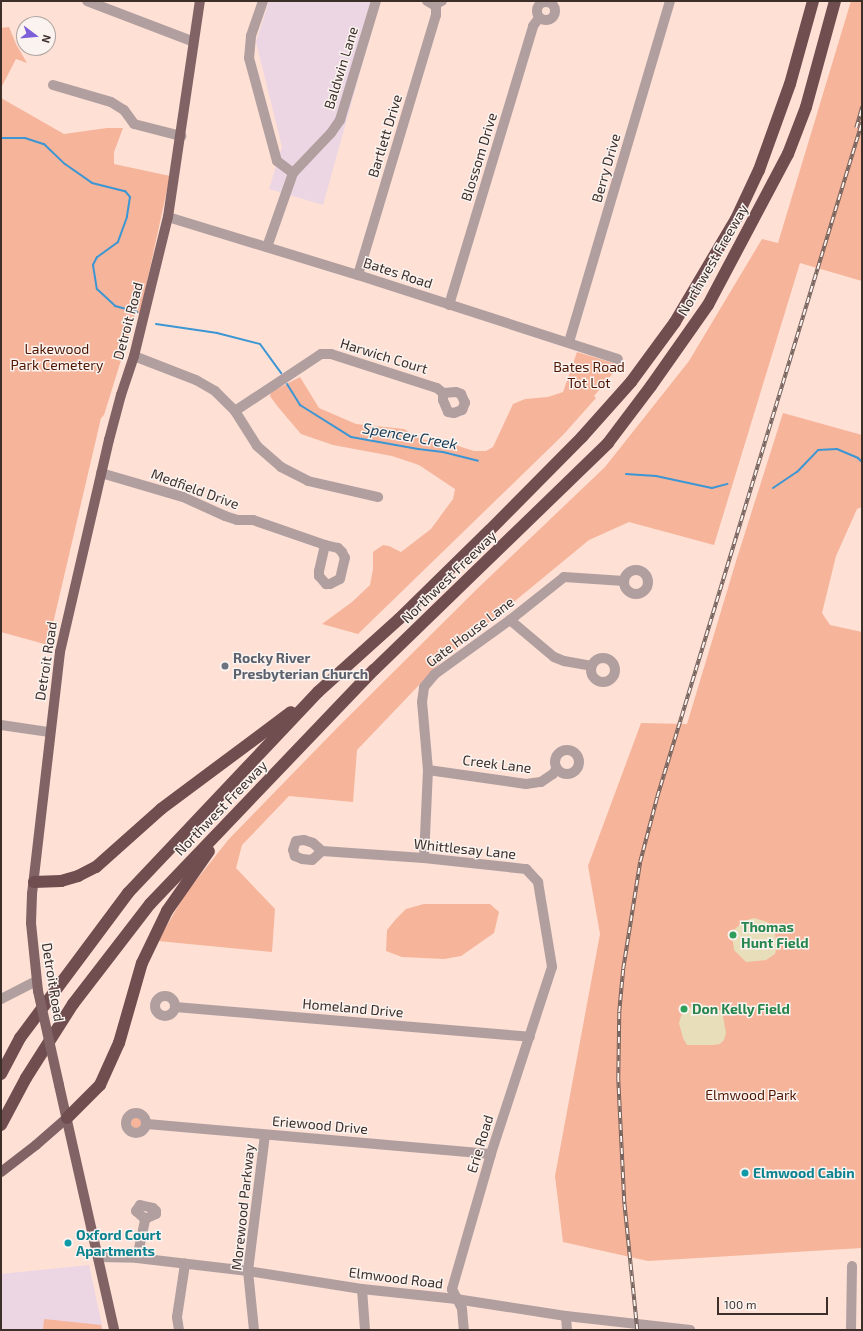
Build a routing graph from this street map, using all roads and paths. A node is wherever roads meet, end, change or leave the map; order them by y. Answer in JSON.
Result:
{"nodes":[{"id":1,"x":87,"y":1,"type":"edge"},
{"id":2,"x":200,"y":1,"type":"edge"},
{"id":3,"x":263,"y":1,"type":"edge"},
{"id":4,"x":376,"y":1,"type":"edge"},
{"id":5,"x":670,"y":1,"type":"edge"},
{"id":6,"x":814,"y":1,"type":"edge"},
{"id":7,"x":835,"y":1,"type":"edge"},
{"id":8,"x":435,"y":2,"type":"edge"},
{"id":9,"x":539,"y":18,"type":"dead end"},
{"id":10,"x":192,"y":41,"type":"junction"},
{"id":11,"x":53,"y":85,"type":"dead end"},
{"id":12,"x":181,"y":136,"type":"junction"},
{"id":13,"x":293,"y":173,"type":"junction"},
{"id":14,"x":168,"y":217,"type":"junction"},
{"id":15,"x":267,"y":247,"type":"junction"},
{"id":16,"x":358,"y":275,"type":"junction"},
{"id":17,"x":449,"y":305,"type":"junction"},
{"id":18,"x":569,"y":342,"type":"junction"},
{"id":19,"x":134,"y":356,"type":"junction"},
{"id":20,"x":618,"y":360,"type":"dead end"},
{"id":21,"x":443,"y":393,"type":"dead end"},
{"id":22,"x":235,"y":412,"type":"junction"},
{"id":23,"x":101,"y":473,"type":"junction"},
{"id":24,"x":378,"y":497,"type":"dead end"},
{"id":25,"x":325,"y":545,"type":"dead end"},
{"id":26,"x":624,"y":581,"type":"dead end"},
{"id":27,"x":510,"y":620,"type":"junction"},
{"id":28,"x":592,"y":666,"type":"dead end"},
{"id":29,"x":318,"y":692,"type":"junction"},
{"id":30,"x":1,"y":725,"type":"edge"},
{"id":31,"x":49,"y":732,"type":"junction"},
{"id":32,"x":557,"y":768,"type":"dead end"},
{"id":33,"x":428,"y":770,"type":"junction"},
{"id":34,"x":231,"y":819,"type":"junction"},
{"id":35,"x":322,"y":851,"type":"dead end"},
{"id":36,"x":424,"y":858,"type":"junction"},
{"id":37,"x":34,"y":882,"type":"junction"},
{"id":38,"x":552,"y":967,"type":"joint"},
{"id":39,"x":37,"y":986,"type":"junction"},
{"id":40,"x":1,"y":1000,"type":"edge"},
{"id":41,"x":175,"y":1007,"type":"dead end"},
{"id":42,"x":530,"y":1037,"type":"junction"},
{"id":43,"x":1,"y":1074,"type":"edge"},
{"id":44,"x":67,"y":1118,"type":"junction"},
{"id":45,"x":147,"y":1124,"type":"dead end"},
{"id":46,"x":1,"y":1125,"type":"edge"},
{"id":47,"x":265,"y":1135,"type":"junction"},
{"id":48,"x":492,"y":1154,"type":"junction"},
{"id":49,"x":1,"y":1172,"type":"edge"},
{"id":50,"x":145,"y":1219,"type":"dead end"},
{"id":51,"x":98,"y":1257,"type":"junction"},
{"id":52,"x":137,"y":1258,"type":"junction"},
{"id":53,"x":185,"y":1264,"type":"junction"},
{"id":54,"x":852,"y":1266,"type":"dead end"},
{"id":55,"x":248,"y":1271,"type":"junction"},
{"id":56,"x":362,"y":1289,"type":"junction"},
{"id":57,"x":456,"y":1299,"type":"junction"},
{"id":58,"x":566,"y":1316,"type":"junction"},
{"id":59,"x":114,"y":1330,"type":"edge"},
{"id":60,"x":179,"y":1330,"type":"edge"},
{"id":61,"x":254,"y":1330,"type":"edge"},
{"id":62,"x":365,"y":1330,"type":"edge"},
{"id":63,"x":464,"y":1330,"type":"edge"},
{"id":64,"x":567,"y":1330,"type":"edge"},
{"id":65,"x":690,"y":1330,"type":"edge"},
{"id":66,"x":851,"y":1330,"type":"edge"}],
"edges":[{"from":1,"to":10,"type":"street"},
{"from":2,"to":10,"type":"main road","name":"Detroit Road"},
{"from":3,"to":13,"type":"street"},
{"from":4,"to":13,"type":"street","name":"Baldwin Lane"},
{"from":5,"to":18,"type":"street","name":"Berry Drive"},
{"from":6,"to":29,"type":"highway","name":"Northwest Freeway"},
{"from":7,"to":34,"type":"highway","name":"Northwest Freeway"},
{"from":8,"to":16,"type":"street","name":"Bartlett Drive"},
{"from":9,"to":17,"type":"street","name":"Blossom Drive"},
{"from":10,"to":12,"type":"main road","name":"Detroit Road"},
{"from":11,"to":12,"type":"street"},
{"from":12,"to":14,"type":"main road","name":"Detroit Road"},
{"from":13,"to":15,"type":"street","name":"Baldwin Lane"},
{"from":14,"to":15,"type":"street","name":"Bates Road"},
{"from":14,"to":19,"type":"main road","name":"Detroit Road"},
{"from":15,"to":16,"type":"street","name":"Bates Road"},
{"from":16,"to":17,"type":"street","name":"Bates Road"},
{"from":17,"to":18,"type":"street","name":"Bates Road"},
{"from":18,"to":20,"type":"street","name":"Bates Road"},
{"from":19,"to":22,"type":"street"},
{"from":19,"to":23,"type":"main road","name":"Detroit Road"},
{"from":21,"to":22,"type":"street","name":"Harwich Court"},
{"from":22,"to":24,"type":"street"},
{"from":23,"to":25,"type":"street","name":"Medfield Drive"},
{"from":23,"to":31,"type":"main road","name":"Detroit Road"},
{"from":26,"to":27,"type":"street","name":"Gate House Lane"},
{"from":27,"to":28,"type":"street"},
{"from":27,"to":33,"type":"street","name":"Gate House Lane"},
{"from":29,"to":37,"type":"highway"},
{"from":29,"to":43,"type":"highway","name":"Northwest Freeway"},
{"from":30,"to":31,"type":"street"},
{"from":31,"to":37,"type":"main road","name":"Detroit Road"},
{"from":32,"to":33,"type":"street","name":"Creek Lane"},
{"from":33,"to":36,"type":"street","name":"Gate House Lane"},
{"from":34,"to":44,"type":"highway"},
{"from":34,"to":46,"type":"highway","name":"Northwest Freeway"},
{"from":35,"to":36,"type":"street","name":"Whittlesay Lane"},
{"from":36,"to":38,"type":"street","name":"Whittlesay Lane"},
{"from":37,"to":39,"type":"main road","name":"Detroit Road"},
{"from":38,"to":42,"type":"street","name":"Erie Road"},
{"from":39,"to":40,"type":"street"},
{"from":39,"to":44,"type":"main road","name":"Detroit Road","bridge":true},
{"from":41,"to":42,"type":"street","name":"Homeland Drive"},
{"from":42,"to":48,"type":"street","name":"Erie Road"},
{"from":44,"to":49,"type":"main road"},
{"from":44,"to":51,"type":"main road","name":"Detroit Road"},
{"from":45,"to":47,"type":"street","name":"Eriewood Drive"},
{"from":47,"to":48,"type":"street","name":"Eriewood Drive"},
{"from":47,"to":55,"type":"street","name":"Morewood Parkway"},
{"from":48,"to":57,"type":"street","name":"Erie Road"},
{"from":50,"to":52,"type":"street"},
{"from":51,"to":52,"type":"street","name":"Elmwood Road"},
{"from":51,"to":59,"type":"main road","name":"Detroit Road"},
{"from":52,"to":53,"type":"street","name":"Elmwood Road"},
{"from":53,"to":55,"type":"street","name":"Elmwood Road"},
{"from":53,"to":60,"type":"street"},
{"from":54,"to":66,"type":"street"},
{"from":55,"to":56,"type":"street","name":"Elmwood Road"},
{"from":55,"to":61,"type":"street","name":"Morewood Parkway"},
{"from":56,"to":57,"type":"street","name":"Elmwood Road"},
{"from":56,"to":62,"type":"street"},
{"from":57,"to":58,"type":"street","name":"Elmwood Road"},
{"from":57,"to":63,"type":"street","name":"Erie Road"},
{"from":58,"to":64,"type":"street"},
{"from":58,"to":65,"type":"street","name":"Elmwood Road"}]}
